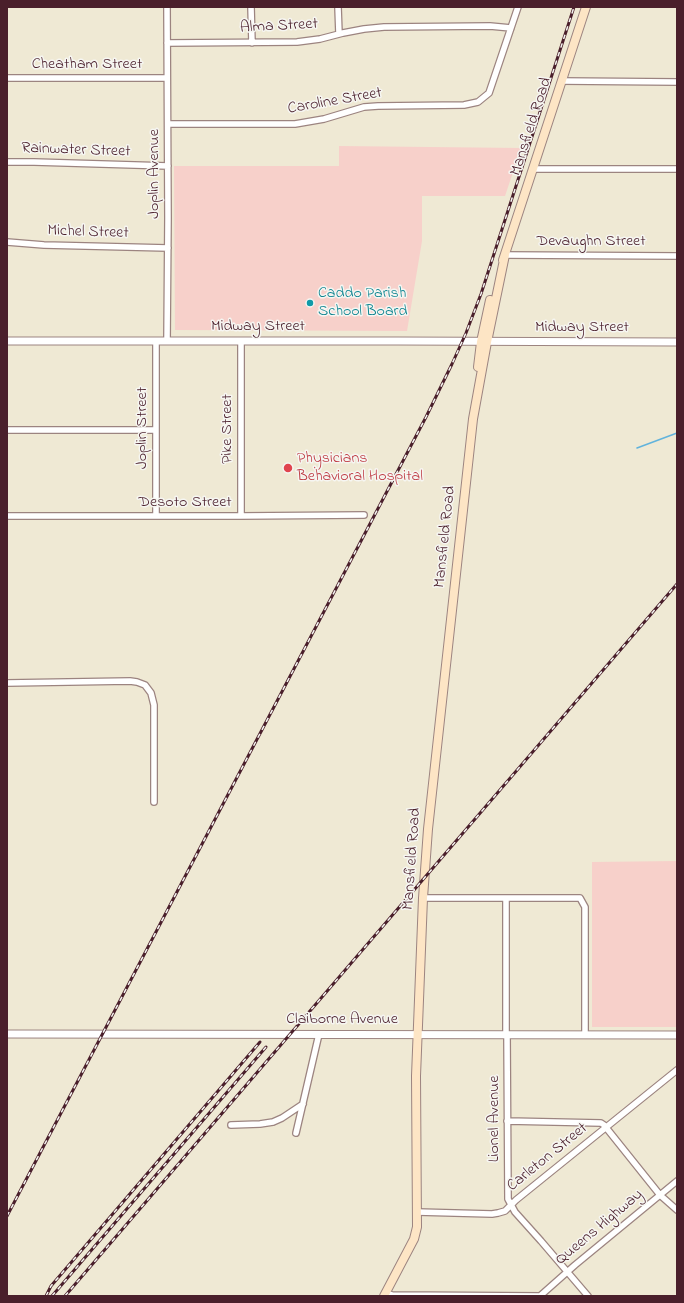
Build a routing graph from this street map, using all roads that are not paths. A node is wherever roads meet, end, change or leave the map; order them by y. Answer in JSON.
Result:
{"nodes":[{"id":1,"x":166,"y":7,"type":"edge"},
{"id":2,"x":251,"y":7,"type":"edge"},
{"id":3,"x":338,"y":7,"type":"edge"},
{"id":4,"x":518,"y":7,"type":"edge"},
{"id":5,"x":586,"y":7,"type":"edge"},
{"id":6,"x":511,"y":28,"type":"junction"},
{"id":7,"x":339,"y":34,"type":"junction"},
{"id":8,"x":167,"y":43,"type":"junction"},
{"id":9,"x":252,"y":43,"type":"junction"},
{"id":10,"x":7,"y":78,"type":"edge"},
{"id":11,"x":167,"y":78,"type":"junction"},
{"id":12,"x":562,"y":81,"type":"junction"},
{"id":13,"x":677,"y":82,"type":"edge"},
{"id":14,"x":168,"y":124,"type":"junction"},
{"id":15,"x":7,"y":162,"type":"edge"},
{"id":16,"x":168,"y":166,"type":"junction"},
{"id":17,"x":533,"y":169,"type":"junction"},
{"id":18,"x":677,"y":169,"type":"edge"},
{"id":19,"x":7,"y":242,"type":"edge"},
{"id":20,"x":168,"y":248,"type":"junction"},
{"id":21,"x":505,"y":255,"type":"junction"},
{"id":22,"x":677,"y":256,"type":"edge"},
{"id":23,"x":7,"y":341,"type":"edge"},
{"id":24,"x":156,"y":341,"type":"junction"},
{"id":25,"x":167,"y":341,"type":"junction"},
{"id":26,"x":241,"y":341,"type":"junction"},
{"id":27,"x":484,"y":342,"type":"junction"},
{"id":28,"x":677,"y":342,"type":"edge"},
{"id":29,"x":7,"y":430,"type":"edge"},
{"id":30,"x":156,"y":430,"type":"junction"},
{"id":31,"x":364,"y":515,"type":"dead end"},
{"id":32,"x":7,"y":516,"type":"edge"},
{"id":33,"x":156,"y":516,"type":"junction"},
{"id":34,"x":241,"y":516,"type":"junction"},
{"id":35,"x":7,"y":683,"type":"edge"},
{"id":36,"x":154,"y":802,"type":"dead end"},
{"id":37,"x":424,"y":898,"type":"junction"},
{"id":38,"x":506,"y":898,"type":"junction"},
{"id":39,"x":7,"y":1034,"type":"edge"},
{"id":40,"x":319,"y":1034,"type":"junction"},
{"id":41,"x":417,"y":1034,"type":"junction"},
{"id":42,"x":507,"y":1034,"type":"junction"},
{"id":43,"x":585,"y":1035,"type":"junction"},
{"id":44,"x":677,"y":1035,"type":"edge"},
{"id":45,"x":677,"y":1070,"type":"edge"},
{"id":46,"x":303,"y":1104,"type":"junction"},
{"id":47,"x":508,"y":1121,"type":"junction"},
{"id":48,"x":231,"y":1125,"type":"dead end"},
{"id":49,"x":606,"y":1128,"type":"junction"},
{"id":50,"x":296,"y":1133,"type":"dead end"},
{"id":51,"x":677,"y":1181,"type":"edge"},
{"id":52,"x":660,"y":1195,"type":"junction"},
{"id":53,"x":511,"y":1205,"type":"junction"},
{"id":54,"x":677,"y":1210,"type":"edge"},
{"id":55,"x":417,"y":1212,"type":"junction"},
{"id":56,"x":567,"y":1272,"type":"junction"},
{"id":57,"x":385,"y":1294,"type":"edge"},
{"id":58,"x":540,"y":1296,"type":"edge"},
{"id":59,"x":588,"y":1296,"type":"edge"}],
"edges":[{"from":1,"to":8,"type":"street","name":"Joplin Avenue"},
{"from":2,"to":9,"type":"street"},
{"from":3,"to":7,"type":"street"},
{"from":4,"to":6,"type":"street"},
{"from":5,"to":12,"type":"main road","name":"Mansfield Road"},
{"from":6,"to":7,"type":"street","name":"Alma Street"},
{"from":6,"to":14,"type":"street","name":"Caroline Street"},
{"from":7,"to":9,"type":"street","name":"Alma Street"},
{"from":8,"to":9,"type":"street","name":"Alma Street"},
{"from":8,"to":11,"type":"street","name":"Joplin Avenue"},
{"from":10,"to":11,"type":"street","name":"Cheatham Street"},
{"from":11,"to":14,"type":"street","name":"Joplin Avenue"},
{"from":12,"to":13,"type":"street"},
{"from":12,"to":17,"type":"main road","name":"Mansfield Road"},
{"from":14,"to":16,"type":"street","name":"Joplin Avenue"},
{"from":15,"to":16,"type":"street","name":"Rainwater Street"},
{"from":16,"to":20,"type":"street","name":"Joplin Avenue"},
{"from":17,"to":18,"type":"street"},
{"from":17,"to":21,"type":"main road","name":"Mansfield Road"},
{"from":19,"to":20,"type":"street","name":"Michel Street"},
{"from":20,"to":25,"type":"street","name":"Joplin Avenue"},
{"from":21,"to":22,"type":"street","name":"Devaughn Street"},
{"from":21,"to":27,"type":"main road","name":"Mansfield Road"},
{"from":23,"to":24,"type":"street","name":"Midway Street"},
{"from":24,"to":25,"type":"street","name":"Midway Street"},
{"from":24,"to":30,"type":"street","name":"Joplin Street"},
{"from":25,"to":26,"type":"street","name":"Midway Street"},
{"from":26,"to":27,"type":"street","name":"Midway Street"},
{"from":26,"to":34,"type":"street","name":"Pike Street"},
{"from":27,"to":28,"type":"street","name":"Midway Street"},
{"from":27,"to":37,"type":"main road","name":"Mansfield Road"},
{"from":29,"to":30,"type":"street"},
{"from":30,"to":33,"type":"street","name":"Joplin Street"},
{"from":31,"to":34,"type":"street","name":"Desoto Street"},
{"from":32,"to":33,"type":"street","name":"Desoto Street"},
{"from":33,"to":34,"type":"street","name":"Desoto Street"},
{"from":35,"to":36,"type":"street"},
{"from":37,"to":38,"type":"street"},
{"from":37,"to":41,"type":"main road","name":"Mansfield Road"},
{"from":38,"to":42,"type":"street","name":"Lionel Avenue"},
{"from":38,"to":43,"type":"street"},
{"from":39,"to":40,"type":"street","name":"Claiborne Avenue"},
{"from":40,"to":41,"type":"street","name":"Claiborne Avenue"},
{"from":40,"to":46,"type":"street"},
{"from":41,"to":42,"type":"street","name":"Claiborne Avenue"},
{"from":41,"to":55,"type":"main road","name":"Mansfield Road"},
{"from":42,"to":43,"type":"street","name":"Claiborne Avenue"},
{"from":42,"to":47,"type":"street","name":"Lionel Avenue"},
{"from":43,"to":44,"type":"street","name":"Claiborne Avenue"},
{"from":45,"to":49,"type":"street","name":"Carleton Street"},
{"from":46,"to":48,"type":"street"},
{"from":46,"to":50,"type":"street"},
{"from":47,"to":49,"type":"street"},
{"from":47,"to":53,"type":"street","name":"Lionel Avenue"},
{"from":49,"to":52,"type":"street"},
{"from":49,"to":53,"type":"street","name":"Carleton Street"},
{"from":51,"to":52,"type":"street","name":"Queens Highway"},
{"from":52,"to":54,"type":"street"},
{"from":52,"to":56,"type":"street","name":"Queens Highway"},
{"from":53,"to":55,"type":"street","name":"Carleton Street"},
{"from":53,"to":56,"type":"street","name":"Lionel Avenue"},
{"from":55,"to":57,"type":"main road","name":"Mansfield Road"},
{"from":56,"to":58,"type":"street","name":"Queens Highway"},
{"from":56,"to":59,"type":"street","name":"Lionel Avenue"},
{"from":57,"to":58,"type":"street"}]}
